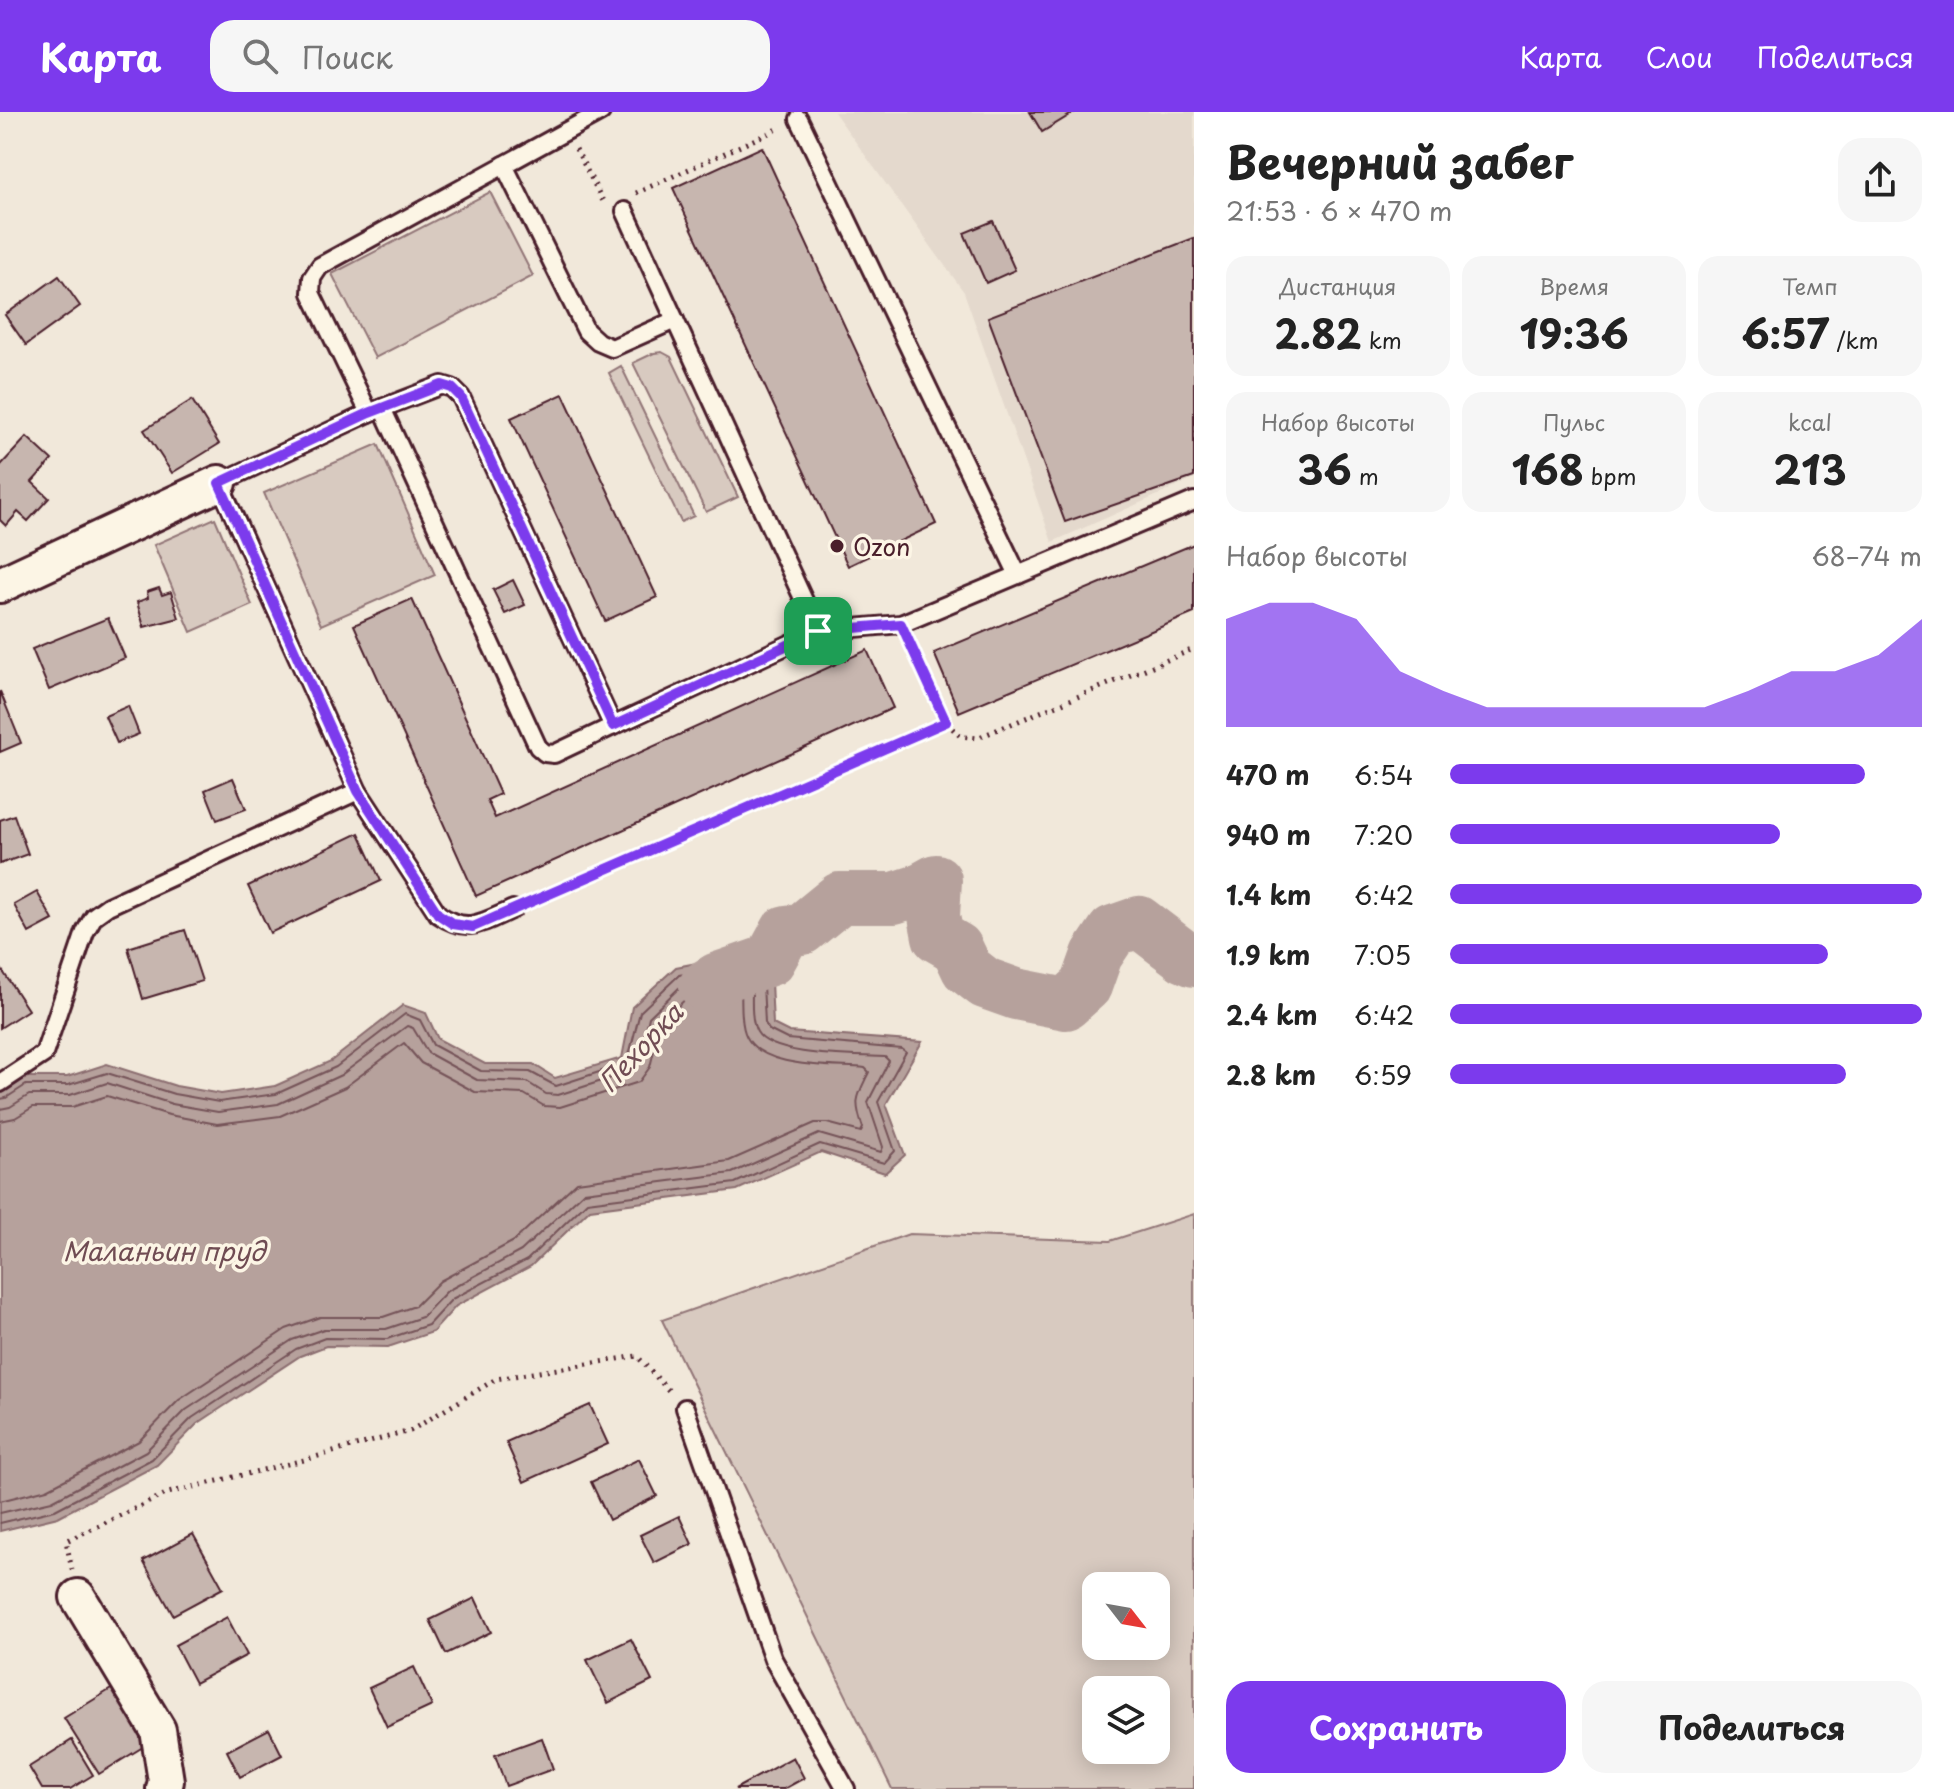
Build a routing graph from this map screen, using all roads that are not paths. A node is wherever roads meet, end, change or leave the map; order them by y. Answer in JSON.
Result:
{"nodes":[{"id":1,"x":601,"y":112,"type":"edge"},
{"id":2,"x":799,"y":119,"type":"road end"},
{"id":3,"x":504,"y":165,"type":"junction"},
{"id":4,"x":622,"y":206,"type":"road end"},
{"id":5,"x":675,"y":320,"type":"junction"},
{"id":6,"x":376,"y":410,"type":"junction"},
{"id":7,"x":219,"y":483,"type":"junction"},
{"id":8,"x":1194,"y":501,"type":"edge"},
{"id":9,"x":1018,"y":575,"type":"junction"},
{"id":10,"x":0,"y":585,"type":"edge"},
{"id":11,"x":818,"y":631,"type":"junction"},
{"id":12,"x":613,"y":726,"type":"junction"},
{"id":13,"x":358,"y":791,"type":"junction"},
{"id":14,"x":513,"y":909,"type":"road end"},
{"id":15,"x":0,"y":1083,"type":"edge"},
{"id":16,"x":685,"y":1408,"type":"road end"},
{"id":17,"x":78,"y":1597,"type":"road end"},
{"id":18,"x":164,"y":1789,"type":"edge"},
{"id":19,"x":846,"y":1789,"type":"edge"}],
"edges":[{"from":1,"to":3,"type":"lane"},
{"from":2,"to":9,"type":"lane"},
{"from":3,"to":5,"type":"lane"},
{"from":3,"to":6,"type":"lane"},
{"from":4,"to":5,"type":"lane"},
{"from":5,"to":11,"type":"lane"},
{"from":6,"to":7,"type":"lane"},
{"from":6,"to":12,"type":"lane"},
{"from":6,"to":12,"type":"lane"},
{"from":7,"to":10,"type":"street"},
{"from":7,"to":13,"type":"lane"},
{"from":8,"to":9,"type":"lane"},
{"from":9,"to":11,"type":"lane"},
{"from":11,"to":12,"type":"lane"},
{"from":13,"to":14,"type":"lane"},
{"from":13,"to":15,"type":"lane"},
{"from":16,"to":19,"type":"lane"},
{"from":17,"to":18,"type":"street"}]}
